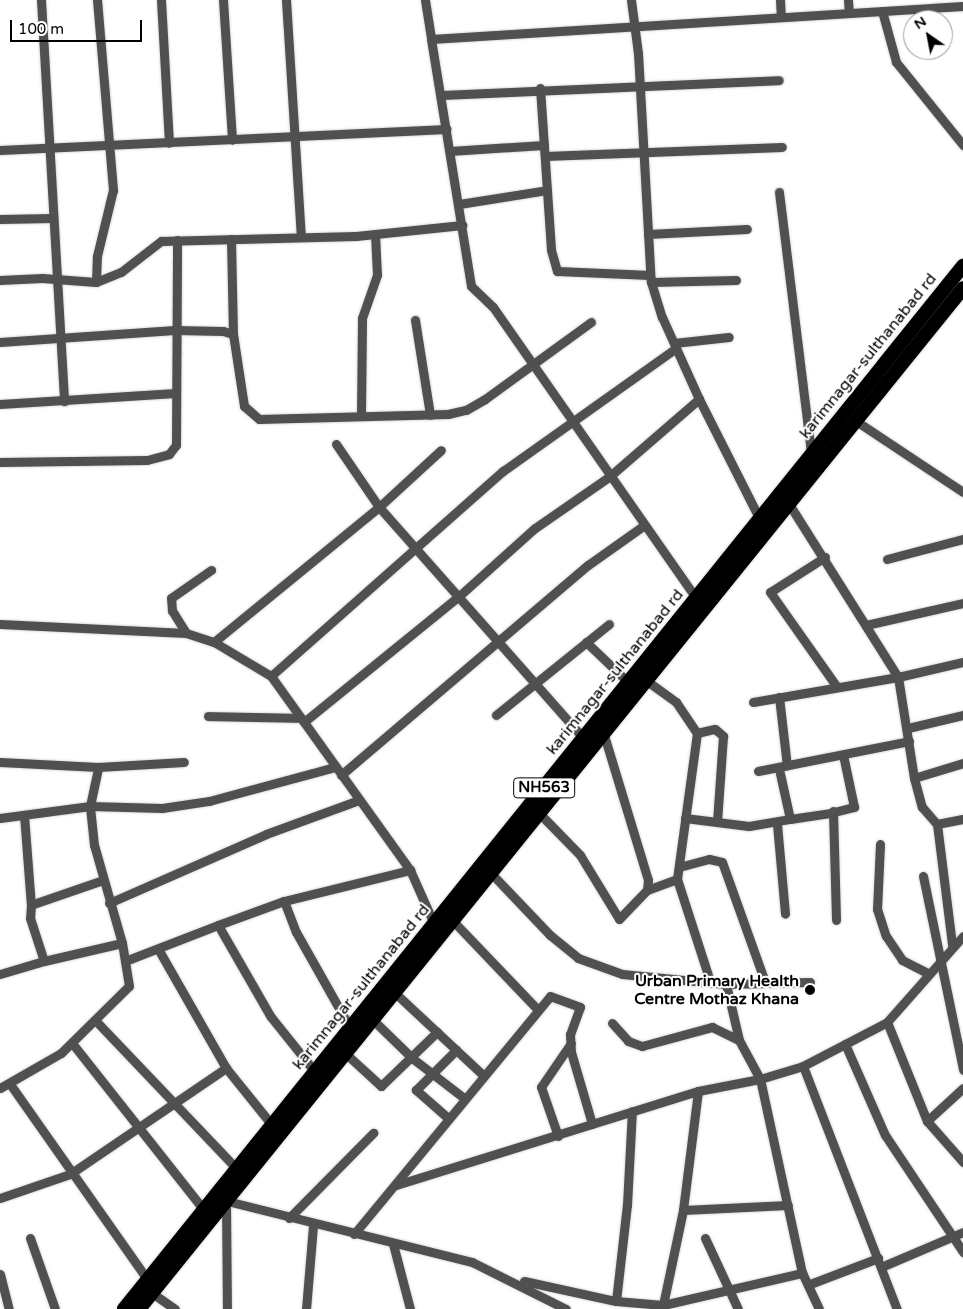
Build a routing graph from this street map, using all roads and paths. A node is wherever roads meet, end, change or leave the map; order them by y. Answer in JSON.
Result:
{"nodes":[{"id":1,"x":41,"y":0,"type":"edge"},
{"id":2,"x":98,"y":0,"type":"edge"},
{"id":3,"x":161,"y":0,"type":"edge"},
{"id":4,"x":223,"y":0,"type":"edge"},
{"id":5,"x":286,"y":0,"type":"edge"},
{"id":6,"x":425,"y":0,"type":"edge"},
{"id":7,"x":631,"y":0,"type":"edge"},
{"id":8,"x":780,"y":0,"type":"edge"},
{"id":9,"x":848,"y":0,"type":"edge"},
{"id":10,"x":916,"y":5,"type":"edge"},
{"id":11,"x":963,"y":6,"type":"edge"},
{"id":12,"x":882,"y":12,"type":"junction"},
{"id":13,"x":849,"y":13,"type":"junction"},
{"id":14,"x":781,"y":17,"type":"junction"},
{"id":15,"x":634,"y":26,"type":"junction"},
{"id":16,"x":431,"y":39,"type":"junction"},
{"id":17,"x":779,"y":80,"type":"dead end"},
{"id":18,"x":540,"y":88,"type":"junction"},
{"id":19,"x":640,"y":88,"type":"junction"},
{"id":20,"x":441,"y":95,"type":"junction"},
{"id":21,"x":447,"y":129,"type":"junction"},
{"id":22,"x":294,"y":137,"type":"junction"},
{"id":23,"x":232,"y":140,"type":"junction"},
{"id":24,"x":169,"y":143,"type":"junction"},
{"id":25,"x":544,"y":145,"type":"junction"},
{"id":26,"x":963,"y":145,"type":"edge"},
{"id":27,"x":111,"y":146,"type":"junction"},
{"id":28,"x":52,"y":147,"type":"junction"},
{"id":29,"x":782,"y":147,"type":"dead end"},
{"id":30,"x":0,"y":150,"type":"edge"},
{"id":31,"x":450,"y":152,"type":"junction"},
{"id":32,"x":643,"y":152,"type":"junction"},
{"id":33,"x":545,"y":156,"type":"junction"},
{"id":34,"x":547,"y":190,"type":"junction"},
{"id":35,"x":779,"y":192,"type":"dead end"},
{"id":36,"x":459,"y":204,"type":"junction"},
{"id":37,"x":53,"y":218,"type":"junction"},
{"id":38,"x":0,"y":219,"type":"edge"},
{"id":39,"x":462,"y":225,"type":"junction"},
{"id":40,"x":746,"y":229,"type":"dead end"},
{"id":41,"x":375,"y":234,"type":"junction"},
{"id":42,"x":648,"y":234,"type":"junction"},
{"id":43,"x":301,"y":237,"type":"junction"},
{"id":44,"x":231,"y":239,"type":"junction"},
{"id":45,"x":177,"y":240,"type":"junction"},
{"id":46,"x":963,"y":266,"type":"edge"},
{"id":47,"x":651,"y":278,"type":"junction"},
{"id":48,"x":54,"y":279,"type":"junction"},
{"id":49,"x":0,"y":280,"type":"edge"},
{"id":50,"x":736,"y":280,"type":"dead end"},
{"id":51,"x":96,"y":282,"type":"junction"},
{"id":52,"x":963,"y":288,"type":"edge"},
{"id":53,"x":415,"y":320,"type":"dead end"},
{"id":54,"x":591,"y":322,"type":"dead end"},
{"id":55,"x":175,"y":330,"type":"junction"},
{"id":56,"x":233,"y":334,"type":"junction"},
{"id":57,"x":729,"y":337,"type":"dead end"},
{"id":58,"x":60,"y":338,"type":"junction"},
{"id":59,"x":0,"y":342,"type":"edge"},
{"id":60,"x":675,"y":346,"type":"junction"},
{"id":61,"x":532,"y":364,"type":"junction"},
{"id":62,"x":176,"y":393,"type":"junction"},
{"id":63,"x":699,"y":399,"type":"junction"},
{"id":64,"x":64,"y":401,"type":"junction"},
{"id":65,"x":0,"y":404,"type":"edge"},
{"id":66,"x":361,"y":415,"type":"junction"},
{"id":67,"x":430,"y":415,"type":"junction"},
{"id":68,"x":572,"y":420,"type":"junction"},
{"id":69,"x":856,"y":421,"type":"junction"},
{"id":70,"x":336,"y":444,"type":"dead end"},
{"id":71,"x":441,"y":450,"type":"dead end"},
{"id":72,"x":811,"y":454,"type":"junction"},
{"id":73,"x":0,"y":462,"type":"edge"},
{"id":74,"x":610,"y":476,"type":"junction"},
{"id":75,"x":963,"y":492,"type":"edge"},
{"id":76,"x":789,"y":504,"type":"junction"},
{"id":77,"x":379,"y":507,"type":"junction"},
{"id":78,"x":760,"y":520,"type":"junction"},
{"id":79,"x":643,"y":526,"type":"junction"},
{"id":80,"x":963,"y":538,"type":"edge"},
{"id":81,"x":416,"y":550,"type":"junction"},
{"id":82,"x":825,"y":557,"type":"junction"},
{"id":83,"x":887,"y":559,"type":"dead end"},
{"id":84,"x":212,"y":570,"type":"dead end"},
{"id":85,"x":458,"y":597,"type":"junction"},
{"id":86,"x":698,"y":600,"type":"junction"},
{"id":87,"x":963,"y":603,"type":"edge"},
{"id":88,"x":0,"y":624,"type":"edge"},
{"id":89,"x":609,"y":624,"type":"dead end"},
{"id":90,"x":866,"y":625,"type":"junction"},
{"id":91,"x":186,"y":633,"type":"junction"},
{"id":92,"x":214,"y":642,"type":"junction"},
{"id":93,"x":502,"y":642,"type":"junction"},
{"id":94,"x":586,"y":642,"type":"junction"},
{"id":95,"x":963,"y":662,"type":"edge"},
{"id":96,"x":271,"y":676,"type":"junction"},
{"id":97,"x":898,"y":677,"type":"junction"},
{"id":98,"x":647,"y":681,"type":"junction"},
{"id":99,"x":629,"y":683,"type":"junction"},
{"id":100,"x":537,"y":684,"type":"junction"},
{"id":101,"x":837,"y":687,"type":"junction"},
{"id":102,"x":779,"y":697,"type":"junction"},
{"id":103,"x":753,"y":702,"type":"dead end"},
{"id":104,"x":496,"y":715,"type":"dead end"},
{"id":105,"x":208,"y":716,"type":"dead end"},
{"id":106,"x":963,"y":716,"type":"edge"},
{"id":107,"x":302,"y":720,"type":"junction"},
{"id":108,"x":908,"y":728,"type":"junction"},
{"id":109,"x":697,"y":733,"type":"junction"},
{"id":110,"x":604,"y":735,"type":"junction"},
{"id":111,"x":909,"y":741,"type":"junction"},
{"id":112,"x":588,"y":744,"type":"junction"},
{"id":113,"x":843,"y":755,"type":"junction"},
{"id":114,"x":0,"y":762,"type":"edge"},
{"id":115,"x":184,"y":762,"type":"dead end"},
{"id":116,"x":963,"y":763,"type":"edge"},
{"id":117,"x":98,"y":766,"type":"junction"},
{"id":118,"x":335,"y":767,"type":"junction"},
{"id":119,"x":783,"y":767,"type":"junction"},
{"id":120,"x":758,"y":771,"type":"dead end"},
{"id":121,"x":341,"y":775,"type":"junction"},
{"id":122,"x":914,"y":778,"type":"junction"},
{"id":123,"x":359,"y":800,"type":"junction"},
{"id":124,"x":90,"y":806,"type":"junction"},
{"id":125,"x":833,"y":811,"type":"junction"},
{"id":126,"x":24,"y":814,"type":"junction"},
{"id":127,"x":539,"y":814,"type":"junction"},
{"id":128,"x":0,"y":818,"type":"edge"},
{"id":129,"x":685,"y":818,"type":"junction"},
{"id":130,"x":790,"y":819,"type":"junction"},
{"id":131,"x":963,"y":819,"type":"edge"},
{"id":132,"x":717,"y":822,"type":"junction"},
{"id":133,"x":777,"y":824,"type":"junction"},
{"id":134,"x":937,"y":824,"type":"junction"},
{"id":135,"x":880,"y":844,"type":"dead end"},
{"id":136,"x":482,"y":865,"type":"junction"},
{"id":137,"x":679,"y":867,"type":"junction"},
{"id":138,"x":410,"y":870,"type":"junction"},
{"id":139,"x":493,"y":875,"type":"junction"},
{"id":140,"x":923,"y":876,"type":"dead end"},
{"id":141,"x":677,"y":879,"type":"junction"},
{"id":142,"x":103,"y":880,"type":"junction"},
{"id":143,"x":647,"y":890,"type":"junction"},
{"id":144,"x":284,"y":901,"type":"junction"},
{"id":145,"x":109,"y":903,"type":"junction"},
{"id":146,"x":31,"y":905,"type":"junction"},
{"id":147,"x":786,"y":914,"type":"dead end"},
{"id":148,"x":836,"y":920,"type":"dead end"},
{"id":149,"x":453,"y":921,"type":"junction"},
{"id":150,"x":434,"y":924,"type":"junction"},
{"id":151,"x":218,"y":925,"type":"junction"},
{"id":152,"x":963,"y":936,"type":"edge"},
{"id":153,"x":122,"y":943,"type":"junction"},
{"id":154,"x":952,"y":945,"type":"junction"},
{"id":155,"x":158,"y":949,"type":"junction"},
{"id":156,"x":940,"y":959,"type":"junction"},
{"id":157,"x":44,"y":961,"type":"junction"},
{"id":158,"x":125,"y":961,"type":"junction"},
{"id":159,"x":0,"y":974,"type":"edge"},
{"id":160,"x":928,"y":974,"type":"junction"},
{"id":161,"x":710,"y":981,"type":"junction"},
{"id":162,"x":765,"y":982,"type":"junction"},
{"id":163,"x":810,"y":982,"type":"dead end"},
{"id":164,"x":726,"y":984,"type":"junction"},
{"id":165,"x":394,"y":992,"type":"junction"},
{"id":166,"x":538,"y":1010,"type":"junction"},
{"id":167,"x":371,"y":1018,"type":"junction"},
{"id":168,"x":95,"y":1020,"type":"junction"},
{"id":169,"x":887,"y":1022,"type":"junction"},
{"id":170,"x":612,"y":1023,"type":"dead end"},
{"id":171,"x":963,"y":1026,"type":"edge"},
{"id":172,"x":350,"y":1028,"type":"junction"},
{"id":173,"x":953,"y":1029,"type":"junction"},
{"id":174,"x":437,"y":1032,"type":"junction"},
{"id":175,"x":739,"y":1040,"type":"junction"},
{"id":176,"x":571,"y":1042,"type":"junction"},
{"id":177,"x":72,"y":1043,"type":"junction"},
{"id":178,"x":845,"y":1044,"type":"junction"},
{"id":179,"x":456,"y":1050,"type":"junction"},
{"id":180,"x":345,"y":1053,"type":"junction"},
{"id":181,"x":412,"y":1058,"type":"junction"},
{"id":182,"x":803,"y":1066,"type":"junction"},
{"id":183,"x":226,"y":1068,"type":"junction"},
{"id":184,"x":963,"y":1070,"type":"edge"},
{"id":185,"x":315,"y":1072,"type":"junction"},
{"id":186,"x":434,"y":1072,"type":"junction"},
{"id":187,"x":483,"y":1075,"type":"junction"},
{"id":188,"x":760,"y":1079,"type":"junction"},
{"id":189,"x":10,"y":1084,"type":"junction"},
{"id":190,"x":0,"y":1088,"type":"edge"},
{"id":191,"x":963,"y":1088,"type":"edge"},
{"id":192,"x":698,"y":1091,"type":"junction"},
{"id":193,"x":464,"y":1098,"type":"junction"},
{"id":194,"x":174,"y":1102,"type":"junction"},
{"id":195,"x":632,"y":1111,"type":"junction"},
{"id":196,"x":448,"y":1118,"type":"junction"},
{"id":197,"x":927,"y":1121,"type":"junction"},
{"id":198,"x":592,"y":1124,"type":"junction"},
{"id":199,"x":272,"y":1125,"type":"junction"},
{"id":200,"x":136,"y":1128,"type":"junction"},
{"id":201,"x":373,"y":1133,"type":"dead end"},
{"id":202,"x":558,"y":1136,"type":"junction"},
{"id":203,"x":963,"y":1162,"type":"edge"},
{"id":204,"x":236,"y":1169,"type":"junction"},
{"id":205,"x":70,"y":1174,"type":"junction"},
{"id":206,"x":396,"y":1185,"type":"junction"},
{"id":207,"x":0,"y":1198,"type":"edge"},
{"id":208,"x":219,"y":1200,"type":"junction"},
{"id":209,"x":788,"y":1205,"type":"junction"},
{"id":210,"x":204,"y":1210,"type":"junction"},
{"id":211,"x":683,"y":1210,"type":"junction"},
{"id":212,"x":288,"y":1218,"type":"junction"},
{"id":213,"x":313,"y":1225,"type":"junction"},
{"id":214,"x":963,"y":1232,"type":"edge"},
{"id":215,"x":354,"y":1234,"type":"junction"},
{"id":216,"x":954,"y":1237,"type":"junction"},
{"id":217,"x":30,"y":1238,"type":"dead end"},
{"id":218,"x":705,"y":1238,"type":"dead end"},
{"id":219,"x":393,"y":1244,"type":"junction"},
{"id":220,"x":963,"y":1252,"type":"edge"},
{"id":221,"x":880,"y":1262,"type":"junction"},
{"id":222,"x":802,"y":1273,"type":"junction"},
{"id":223,"x":0,"y":1274,"type":"edge"},
{"id":224,"x":511,"y":1278,"type":"junction"},
{"id":225,"x":810,"y":1284,"type":"junction"},
{"id":226,"x":150,"y":1287,"type":"junction"},
{"id":227,"x":729,"y":1289,"type":"junction"},
{"id":228,"x":616,"y":1301,"type":"junction"},
{"id":229,"x":663,"y":1305,"type":"junction"},
{"id":230,"x":7,"y":1308,"type":"edge"},
{"id":231,"x":55,"y":1309,"type":"edge"},
{"id":232,"x":124,"y":1309,"type":"edge"},
{"id":233,"x":140,"y":1309,"type":"edge"},
{"id":234,"x":175,"y":1309,"type":"edge"},
{"id":235,"x":227,"y":1309,"type":"edge"},
{"id":236,"x":306,"y":1309,"type":"edge"},
{"id":237,"x":410,"y":1309,"type":"edge"},
{"id":238,"x":566,"y":1309,"type":"edge"},
{"id":239,"x":738,"y":1309,"type":"edge"},
{"id":240,"x":819,"y":1309,"type":"edge"},
{"id":241,"x":897,"y":1309,"type":"edge"}],
"edges":[{"from":1,"to":28,"type":"street"},
{"from":2,"to":27,"type":"street"},
{"from":3,"to":24,"type":"street"},
{"from":4,"to":23,"type":"street"},
{"from":5,"to":22,"type":"street"},
{"from":6,"to":16,"type":"street"},
{"from":7,"to":15,"type":"street"},
{"from":8,"to":14,"type":"street"},
{"from":9,"to":13,"type":"street"},
{"from":10,"to":11,"type":"street"},
{"from":10,"to":12,"type":"street"},
{"from":12,"to":13,"type":"street"},
{"from":12,"to":26,"type":"street"},
{"from":13,"to":14,"type":"street"},
{"from":14,"to":15,"type":"street"},
{"from":15,"to":16,"type":"street"},
{"from":15,"to":19,"type":"street"},
{"from":16,"to":20,"type":"street"},
{"from":17,"to":19,"type":"street"},
{"from":18,"to":19,"type":"street"},
{"from":18,"to":20,"type":"street"},
{"from":18,"to":25,"type":"street"},
{"from":19,"to":32,"type":"street"},
{"from":20,"to":21,"type":"street"},
{"from":21,"to":22,"type":"street"},
{"from":21,"to":31,"type":"street"},
{"from":22,"to":23,"type":"street"},
{"from":22,"to":43,"type":"street"},
{"from":23,"to":24,"type":"street"},
{"from":24,"to":27,"type":"street"},
{"from":25,"to":31,"type":"street"},
{"from":25,"to":33,"type":"street"},
{"from":27,"to":28,"type":"street"},
{"from":27,"to":51,"type":"street"},
{"from":28,"to":30,"type":"street"},
{"from":28,"to":37,"type":"street"},
{"from":29,"to":32,"type":"street"},
{"from":31,"to":36,"type":"street"},
{"from":32,"to":33,"type":"street"},
{"from":32,"to":42,"type":"street"},
{"from":33,"to":34,"type":"street"},
{"from":34,"to":36,"type":"street"},
{"from":34,"to":47,"type":"street"},
{"from":35,"to":72,"type":"street"},
{"from":36,"to":39,"type":"street"},
{"from":37,"to":38,"type":"street"},
{"from":37,"to":48,"type":"street"},
{"from":39,"to":41,"type":"street"},
{"from":39,"to":61,"type":"street"},
{"from":40,"to":42,"type":"street"},
{"from":41,"to":43,"type":"street"},
{"from":41,"to":66,"type":"street"},
{"from":42,"to":47,"type":"street"},
{"from":43,"to":44,"type":"street"},
{"from":44,"to":45,"type":"street"},
{"from":44,"to":56,"type":"street"},
{"from":45,"to":51,"type":"street"},
{"from":45,"to":55,"type":"street"},
{"from":46,"to":72,"type":"highway","name":"karimnagar-sulthanabad rd","number":"NH563"},
{"from":47,"to":50,"type":"street"},
{"from":47,"to":60,"type":"street"},
{"from":48,"to":49,"type":"street"},
{"from":48,"to":51,"type":"street"},
{"from":48,"to":58,"type":"street"},
{"from":52,"to":69,"type":"highway","number":"NH563"},
{"from":53,"to":67,"type":"street"},
{"from":54,"to":61,"type":"street"},
{"from":55,"to":56,"type":"street"},
{"from":55,"to":58,"type":"street"},
{"from":55,"to":62,"type":"street"},
{"from":56,"to":66,"type":"street"},
{"from":57,"to":60,"type":"street"},
{"from":58,"to":59,"type":"street"},
{"from":58,"to":64,"type":"street"},
{"from":60,"to":63,"type":"street"},
{"from":60,"to":68,"type":"street"},
{"from":61,"to":67,"type":"street"},
{"from":61,"to":68,"type":"street"},
{"from":62,"to":64,"type":"street"},
{"from":62,"to":73,"type":"street"},
{"from":63,"to":74,"type":"street"},
{"from":63,"to":78,"type":"street"},
{"from":64,"to":65,"type":"street"},
{"from":66,"to":67,"type":"street"},
{"from":68,"to":74,"type":"street"},
{"from":68,"to":81,"type":"street"},
{"from":69,"to":75,"type":"street"},
{"from":69,"to":76,"type":"highway","number":"NH563"},
{"from":70,"to":77,"type":"street"},
{"from":71,"to":77,"type":"street"},
{"from":72,"to":78,"type":"highway","name":"karimnagar-sulthanabad rd","number":"NH563"},
{"from":74,"to":79,"type":"street"},
{"from":74,"to":85,"type":"street"},
{"from":76,"to":82,"type":"street"},
{"from":76,"to":98,"type":"highway","number":"NH563"},
{"from":77,"to":81,"type":"street"},
{"from":77,"to":92,"type":"street"},
{"from":78,"to":86,"type":"highway","name":"karimnagar-sulthanabad rd","number":"NH563"},
{"from":79,"to":86,"type":"street"},
{"from":79,"to":93,"type":"street"},
{"from":80,"to":83,"type":"street"},
{"from":81,"to":85,"type":"street"},
{"from":81,"to":96,"type":"street"},
{"from":82,"to":90,"type":"street"},
{"from":82,"to":101,"type":"street"},
{"from":84,"to":91,"type":"street"},
{"from":85,"to":93,"type":"street"},
{"from":85,"to":107,"type":"street"},
{"from":86,"to":99,"type":"highway","name":"karimnagar-sulthanabad rd","number":"NH563"},
{"from":87,"to":90,"type":"street"},
{"from":88,"to":91,"type":"street"},
{"from":89,"to":94,"type":"street"},
{"from":90,"to":97,"type":"street"},
{"from":91,"to":92,"type":"street"},
{"from":92,"to":96,"type":"street"},
{"from":93,"to":100,"type":"street"},
{"from":93,"to":121,"type":"street"},
{"from":94,"to":99,"type":"street"},
{"from":94,"to":100,"type":"street"},
{"from":95,"to":97,"type":"street"},
{"from":96,"to":107,"type":"street"},
{"from":97,"to":101,"type":"street"},
{"from":97,"to":108,"type":"street"},
{"from":98,"to":109,"type":"street"},
{"from":98,"to":110,"type":"highway","number":"NH563"},
{"from":99,"to":112,"type":"highway","name":"karimnagar-sulthanabad rd","number":"NH563"},
{"from":100,"to":104,"type":"street"},
{"from":100,"to":112,"type":"street"},
{"from":101,"to":102,"type":"street"},
{"from":102,"to":103,"type":"street"},
{"from":102,"to":119,"type":"street"},
{"from":105,"to":107,"type":"street"},
{"from":106,"to":108,"type":"street"},
{"from":107,"to":118,"type":"street"},
{"from":108,"to":111,"type":"street"},
{"from":109,"to":129,"type":"street"},
{"from":109,"to":132,"type":"street"},
{"from":110,"to":112,"type":"highway","number":"NH563"},
{"from":110,"to":143,"type":"street"},
{"from":111,"to":113,"type":"street"},
{"from":111,"to":122,"type":"street"},
{"from":112,"to":127,"type":"highway","number":"NH563"},
{"from":112,"to":136,"type":"highway","name":"karimnagar-sulthanabad rd","number":"NH563"},
{"from":113,"to":119,"type":"street"},
{"from":113,"to":125,"type":"street"},
{"from":114,"to":117,"type":"street"},
{"from":115,"to":117,"type":"street"},
{"from":116,"to":122,"type":"street"},
{"from":117,"to":124,"type":"street"},
{"from":118,"to":121,"type":"street"},
{"from":118,"to":124,"type":"street"},
{"from":119,"to":120,"type":"street"},
{"from":119,"to":130,"type":"street"},
{"from":121,"to":123,"type":"street"},
{"from":122,"to":134,"type":"street"},
{"from":123,"to":138,"type":"street"},
{"from":123,"to":145,"type":"street"},
{"from":124,"to":126,"type":"street"},
{"from":124,"to":142,"type":"street"},
{"from":125,"to":130,"type":"street"},
{"from":125,"to":148,"type":"street"},
{"from":126,"to":128,"type":"street"},
{"from":126,"to":146,"type":"street"},
{"from":127,"to":139,"type":"highway","number":"NH563"},
{"from":127,"to":143,"type":"street"},
{"from":129,"to":132,"type":"street"},
{"from":129,"to":137,"type":"street"},
{"from":130,"to":133,"type":"street"},
{"from":131,"to":134,"type":"street"},
{"from":132,"to":133,"type":"street"},
{"from":133,"to":147,"type":"street"},
{"from":134,"to":154,"type":"street"},
{"from":135,"to":160,"type":"street"},
{"from":136,"to":139,"type":"street"},
{"from":136,"to":150,"type":"highway","name":"karimnagar-sulthanabad rd","number":"NH563"},
{"from":137,"to":141,"type":"street"},
{"from":137,"to":162,"type":"street"},
{"from":138,"to":144,"type":"street"},
{"from":138,"to":150,"type":"street"},
{"from":139,"to":149,"type":"highway","number":"NH563"},
{"from":139,"to":161,"type":"street"},
{"from":140,"to":156,"type":"street"},
{"from":141,"to":143,"type":"street"},
{"from":141,"to":161,"type":"street"},
{"from":142,"to":145,"type":"street"},
{"from":142,"to":146,"type":"street"},
{"from":144,"to":151,"type":"street"},
{"from":144,"to":172,"type":"street"},
{"from":145,"to":153,"type":"street"},
{"from":146,"to":157,"type":"street"},
{"from":149,"to":165,"type":"highway","number":"NH563"},
{"from":149,"to":166,"type":"street"},
{"from":150,"to":172,"type":"highway","name":"karimnagar-sulthanabad rd","number":"NH563"},
{"from":151,"to":155,"type":"street"},
{"from":151,"to":185,"type":"street"},
{"from":152,"to":154,"type":"street"},
{"from":153,"to":157,"type":"street"},
{"from":153,"to":158,"type":"street"},
{"from":154,"to":156,"type":"street"},
{"from":155,"to":158,"type":"street"},
{"from":155,"to":183,"type":"street"},
{"from":156,"to":160,"type":"street"},
{"from":156,"to":173,"type":"street"},
{"from":157,"to":159,"type":"street"},
{"from":158,"to":168,"type":"street"},
{"from":160,"to":169,"type":"street"},
{"from":161,"to":164,"type":"street"},
{"from":162,"to":163,"type":"street"},
{"from":162,"to":164,"type":"street"},
{"from":164,"to":175,"type":"street"},
{"from":165,"to":167,"type":"highway","number":"NH563"},
{"from":165,"to":174,"type":"street"},
{"from":166,"to":176,"type":"street"},
{"from":166,"to":187,"type":"street"},
{"from":167,"to":180,"type":"highway","number":"NH563"},
{"from":167,"to":181,"type":"street"},
{"from":168,"to":177,"type":"street"},
{"from":168,"to":194,"type":"street"},
{"from":169,"to":178,"type":"street"},
{"from":169,"to":197,"type":"street"},
{"from":170,"to":175,"type":"street"},
{"from":171,"to":173,"type":"street"},
{"from":172,"to":185,"type":"highway","name":"karimnagar-sulthanabad rd","number":"NH563"},
{"from":173,"to":184,"type":"street"},
{"from":174,"to":179,"type":"street"},
{"from":174,"to":181,"type":"street"},
{"from":175,"to":188,"type":"street"},
{"from":176,"to":198,"type":"street"},
{"from":176,"to":202,"type":"street"},
{"from":177,"to":189,"type":"street"},
{"from":177,"to":200,"type":"street"},
{"from":178,"to":182,"type":"street"},
{"from":178,"to":216,"type":"street"},
{"from":179,"to":186,"type":"street"},
{"from":179,"to":187,"type":"street"},
{"from":180,"to":181,"type":"street"},
{"from":180,"to":208,"type":"highway","number":"NH563"},
{"from":181,"to":186,"type":"street"},
{"from":182,"to":188,"type":"street"},
{"from":182,"to":221,"type":"street"},
{"from":183,"to":194,"type":"street"},
{"from":183,"to":199,"type":"street"},
{"from":185,"to":199,"type":"highway","name":"karimnagar-sulthanabad rd","number":"NH563"},
{"from":186,"to":193,"type":"street"},
{"from":186,"to":196,"type":"street"},
{"from":187,"to":193,"type":"street"},
{"from":188,"to":192,"type":"street"},
{"from":188,"to":209,"type":"street"},
{"from":189,"to":190,"type":"street"},
{"from":189,"to":205,"type":"street"},
{"from":191,"to":197,"type":"street"},
{"from":192,"to":195,"type":"street"},
{"from":192,"to":211,"type":"street"},
{"from":193,"to":196,"type":"street"},
{"from":194,"to":200,"type":"street"},
{"from":194,"to":204,"type":"street"},
{"from":195,"to":198,"type":"street"},
{"from":195,"to":228,"type":"street"},
{"from":196,"to":206,"type":"street"},
{"from":197,"to":203,"type":"street"},
{"from":198,"to":202,"type":"street"},
{"from":199,"to":204,"type":"highway","name":"karimnagar-sulthanabad rd","number":"NH563"},
{"from":200,"to":205,"type":"street"},
{"from":200,"to":210,"type":"street"},
{"from":201,"to":212,"type":"street"},
{"from":202,"to":206,"type":"street"},
{"from":204,"to":208,"type":"highway","name":"karimnagar-sulthanabad rd","number":"NH563"},
{"from":205,"to":207,"type":"street"},
{"from":205,"to":226,"type":"street"},
{"from":206,"to":215,"type":"street"},
{"from":208,"to":210,"type":"highway","name":"karimnagar-sulthanabad rd","number":"NH563"},
{"from":208,"to":212,"type":"street"},
{"from":208,"to":226,"type":"highway","number":"NH563"},
{"from":208,"to":235,"type":"street"},
{"from":209,"to":211,"type":"street"},
{"from":209,"to":222,"type":"street"},
{"from":210,"to":226,"type":"highway","name":"karimnagar-sulthanabad rd","number":"NH563"},
{"from":211,"to":229,"type":"street"},
{"from":212,"to":213,"type":"street"},
{"from":213,"to":215,"type":"street"},
{"from":213,"to":236,"type":"street"},
{"from":214,"to":216,"type":"street"},
{"from":215,"to":219,"type":"street"},
{"from":216,"to":220,"type":"street"},
{"from":216,"to":221,"type":"street"},
{"from":217,"to":231,"type":"street"},
{"from":218,"to":227,"type":"street"},
{"from":219,"to":224,"type":"street"},
{"from":219,"to":237,"type":"street"},
{"from":221,"to":225,"type":"street"},
{"from":221,"to":241,"type":"street"},
{"from":222,"to":225,"type":"street"},
{"from":222,"to":227,"type":"street"},
{"from":223,"to":230,"type":"street"},
{"from":224,"to":228,"type":"street"},
{"from":224,"to":238,"type":"street"},
{"from":225,"to":240,"type":"street"},
{"from":226,"to":232,"type":"highway","name":"karimnagar-sulthanabad rd","number":"NH563"},
{"from":226,"to":233,"type":"highway","number":"NH563"},
{"from":226,"to":234,"type":"street"},
{"from":227,"to":229,"type":"street"},
{"from":227,"to":239,"type":"street"},
{"from":228,"to":229,"type":"street"}]}
